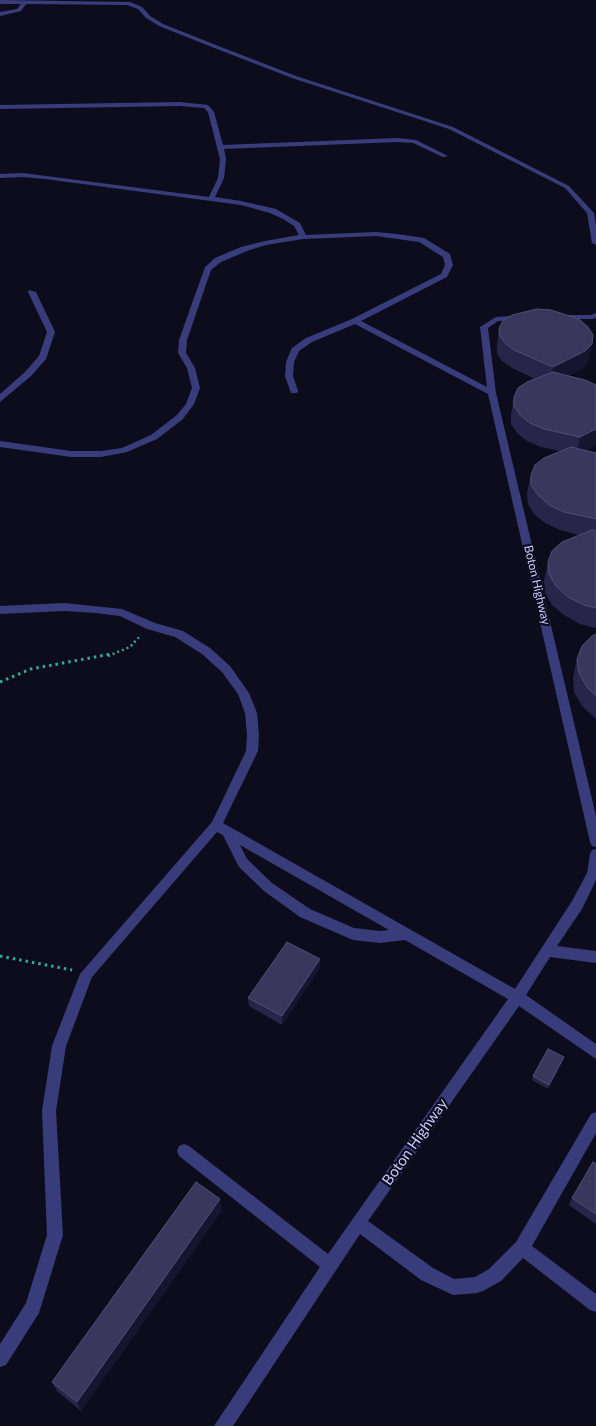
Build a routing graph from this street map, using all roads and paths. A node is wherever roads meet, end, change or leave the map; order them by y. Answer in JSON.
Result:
{"nodes":[{"id":1,"x":0,"y":2,"type":"edge"},
{"id":2,"x":25,"y":2,"type":"junction"},
{"id":3,"x":0,"y":14,"type":"edge"},
{"id":4,"x":0,"y":107,"type":"edge"},
{"id":5,"x":220,"y":148,"type":"junction"},
{"id":6,"x":445,"y":156,"type":"dead end"},
{"id":7,"x":0,"y":176,"type":"edge"},
{"id":8,"x":211,"y":199,"type":"junction"},
{"id":9,"x":303,"y":237,"type":"junction"},
{"id":10,"x":596,"y":243,"type":"edge"},
{"id":11,"x":32,"y":292,"type":"dead end"},
{"id":12,"x":596,"y":315,"type":"edge"},
{"id":13,"x":536,"y":317,"type":"edge"},
{"id":14,"x":546,"y":317,"type":"edge"},
{"id":15,"x":355,"y":321,"type":"junction"},
{"id":16,"x":294,"y":391,"type":"dead end"},
{"id":17,"x":492,"y":393,"type":"junction"},
{"id":18,"x":0,"y":399,"type":"edge"},
{"id":19,"x":0,"y":444,"type":"edge"},
{"id":20,"x":0,"y":610,"type":"edge"},
{"id":21,"x":151,"y":626,"type":"junction"},
{"id":22,"x":0,"y":682,"type":"edge"},
{"id":23,"x":221,"y":828,"type":"junction"},
{"id":24,"x":596,"y":842,"type":"edge"},
{"id":25,"x":596,"y":854,"type":"edge"},
{"id":26,"x":407,"y":934,"type":"junction"},
{"id":27,"x":547,"y":950,"type":"junction"},
{"id":28,"x":0,"y":956,"type":"edge"},
{"id":29,"x":596,"y":957,"type":"edge"},
{"id":30,"x":87,"y":974,"type":"junction"},
{"id":31,"x":517,"y":997,"type":"junction"},
{"id":32,"x":596,"y":1052,"type":"edge"},
{"id":33,"x":596,"y":1119,"type":"edge"},
{"id":34,"x":184,"y":1151,"type":"dead end"},
{"id":35,"x":358,"y":1223,"type":"junction"},
{"id":36,"x":522,"y":1248,"type":"junction"},
{"id":37,"x":330,"y":1265,"type":"junction"},
{"id":38,"x":596,"y":1304,"type":"edge"},
{"id":39,"x":0,"y":1359,"type":"edge"},
{"id":40,"x":223,"y":1426,"type":"edge"}],
"edges":[{"from":1,"to":2,"type":"lane"},
{"from":2,"to":3,"type":"lane"},
{"from":2,"to":10,"type":"lane"},
{"from":4,"to":5,"type":"lane"},
{"from":5,"to":6,"type":"lane"},
{"from":5,"to":8,"type":"lane"},
{"from":7,"to":8,"type":"lane"},
{"from":8,"to":9,"type":"lane"},
{"from":9,"to":15,"type":"lane"},
{"from":9,"to":19,"type":"lane"},
{"from":11,"to":18,"type":"lane"},
{"from":12,"to":14,"type":"lane"},
{"from":13,"to":17,"type":"lane","name":"Boton Highway"},
{"from":15,"to":16,"type":"lane"},
{"from":15,"to":17,"type":"lane"},
{"from":17,"to":24,"type":"lane","name":"Boton Highway"},
{"from":20,"to":21,"type":"lane"},
{"from":21,"to":22,"type":"path"},
{"from":21,"to":23,"type":"lane"},
{"from":23,"to":26,"type":"lane"},
{"from":23,"to":26,"type":"lane"},
{"from":23,"to":30,"type":"lane"},
{"from":25,"to":27,"type":"lane","name":"Boton Highway"},
{"from":26,"to":31,"type":"lane"},
{"from":27,"to":29,"type":"lane"},
{"from":27,"to":31,"type":"lane","name":"Boton Highway"},
{"from":28,"to":30,"type":"path"},
{"from":30,"to":39,"type":"lane"},
{"from":31,"to":32,"type":"lane"},
{"from":31,"to":35,"type":"lane","name":"Boton Highway"},
{"from":33,"to":36,"type":"lane"},
{"from":34,"to":37,"type":"lane"},
{"from":35,"to":36,"type":"lane"},
{"from":35,"to":37,"type":"lane","name":"Boton Highway"},
{"from":36,"to":38,"type":"lane"},
{"from":37,"to":40,"type":"lane","name":"Boton Highway"}]}
